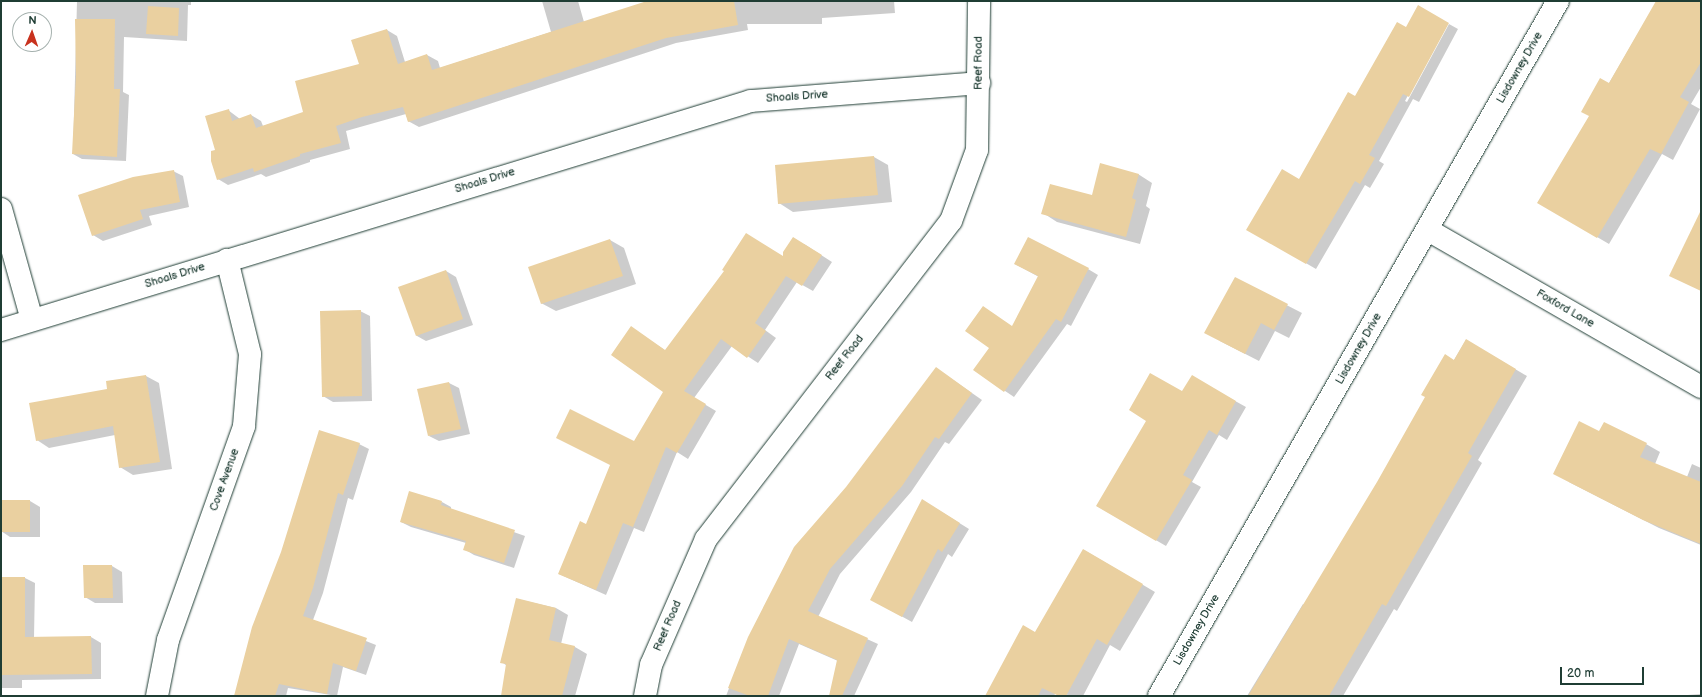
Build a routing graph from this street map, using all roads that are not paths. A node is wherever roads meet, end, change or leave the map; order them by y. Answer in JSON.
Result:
{"nodes":[{"id":1,"x":979,"y":1,"type":"edge"},
{"id":2,"x":1558,"y":1,"type":"edge"},
{"id":3,"x":979,"y":83,"type":"junction"},
{"id":4,"x":1,"y":209,"type":"edge"},
{"id":5,"x":1428,"y":230,"type":"junction"},
{"id":6,"x":227,"y":260,"type":"junction"},
{"id":7,"x":32,"y":320,"type":"junction"},
{"id":8,"x":1,"y":330,"type":"edge"},
{"id":9,"x":1701,"y":387,"type":"edge"},
{"id":10,"x":157,"y":696,"type":"edge"},
{"id":11,"x":645,"y":696,"type":"edge"},
{"id":12,"x":1159,"y":696,"type":"edge"}],
"edges":[{"from":1,"to":3,"type":"street","name":"Reef Road"},
{"from":2,"to":5,"type":"street","name":"Lisdowney Drive"},
{"from":3,"to":6,"type":"street","name":"Shoals Drive"},
{"from":3,"to":11,"type":"street","name":"Reef Road"},
{"from":4,"to":7,"type":"street"},
{"from":5,"to":9,"type":"street","name":"Foxford Lane"},
{"from":5,"to":12,"type":"street","name":"Lisdowney Drive"},
{"from":6,"to":7,"type":"street","name":"Shoals Drive"},
{"from":6,"to":10,"type":"street","name":"Cove Avenue"},
{"from":7,"to":8,"type":"street","name":"Shoals Drive"}]}
